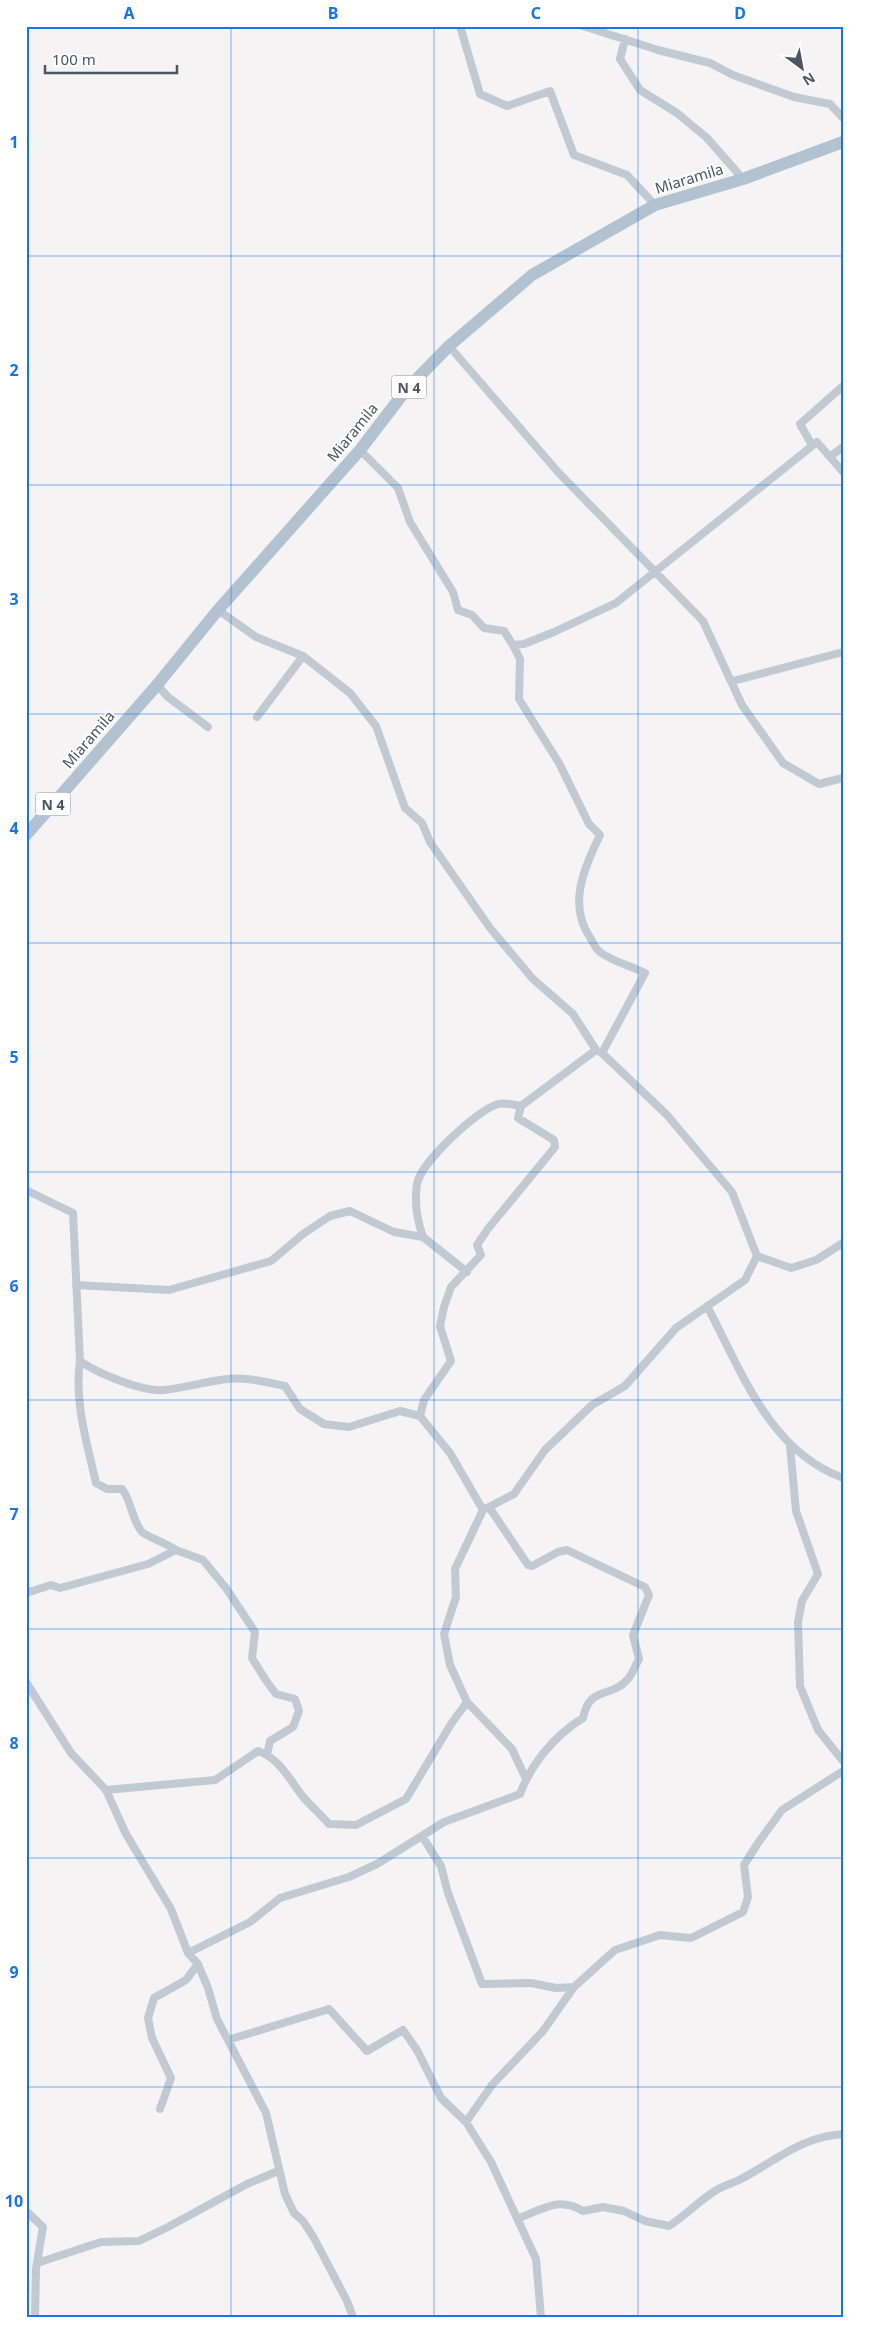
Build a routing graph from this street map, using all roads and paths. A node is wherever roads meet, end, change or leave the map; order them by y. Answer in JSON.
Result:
{"nodes":[{"id":1,"x":460,"y":26,"type":"edge"},
{"id":2,"x":583,"y":26,"type":"edge"},
{"id":3,"x":625,"y":39,"type":"junction"},
{"id":4,"x":843,"y":118,"type":"edge"},
{"id":5,"x":843,"y":142,"type":"edge"},
{"id":6,"x":743,"y":179,"type":"junction"},
{"id":7,"x":655,"y":205,"type":"junction"},
{"id":8,"x":449,"y":346,"type":"junction"},
{"id":9,"x":843,"y":386,"type":"edge"},
{"id":10,"x":812,"y":445,"type":"junction"},
{"id":11,"x":843,"y":447,"type":"edge"},
{"id":12,"x":360,"y":450,"type":"junction"},
{"id":13,"x":831,"y":456,"type":"junction"},
{"id":14,"x":843,"y":472,"type":"edge"},
{"id":15,"x":655,"y":572,"type":"junction"},
{"id":16,"x":218,"y":610,"type":"junction"},
{"id":17,"x":514,"y":645,"type":"junction"},
{"id":18,"x":843,"y":652,"type":"edge"},
{"id":19,"x":303,"y":656,"type":"junction"},
{"id":20,"x":733,"y":681,"type":"junction"},
{"id":21,"x":157,"y":685,"type":"junction"},
{"id":22,"x":257,"y":717,"type":"dead end"},
{"id":23,"x":208,"y":727,"type":"dead end"},
{"id":24,"x":843,"y":778,"type":"edge"},
{"id":25,"x":26,"y":835,"type":"edge"},
{"id":26,"x":599,"y":1051,"type":"junction"},
{"id":27,"x":521,"y":1106,"type":"junction"},
{"id":28,"x":26,"y":1190,"type":"edge"},
{"id":29,"x":423,"y":1237,"type":"junction"},
{"id":30,"x":843,"y":1243,"type":"edge"},
{"id":31,"x":757,"y":1256,"type":"junction"},
{"id":32,"x":467,"y":1272,"type":"junction"},
{"id":33,"x":76,"y":1285,"type":"junction"},
{"id":34,"x":707,"y":1306,"type":"junction"},
{"id":35,"x":80,"y":1361,"type":"junction"},
{"id":36,"x":420,"y":1416,"type":"junction"},
{"id":37,"x":790,"y":1446,"type":"junction"},
{"id":38,"x":843,"y":1478,"type":"edge"},
{"id":39,"x":486,"y":1508,"type":"junction"},
{"id":40,"x":176,"y":1550,"type":"junction"},
{"id":41,"x":26,"y":1593,"type":"edge"},
{"id":42,"x":26,"y":1682,"type":"edge"},
{"id":43,"x":467,"y":1702,"type":"junction"},
{"id":44,"x":267,"y":1755,"type":"junction"},
{"id":45,"x":843,"y":1761,"type":"edge"},
{"id":46,"x":843,"y":1771,"type":"edge"},
{"id":47,"x":526,"y":1779,"type":"junction"},
{"id":48,"x":106,"y":1790,"type":"junction"},
{"id":49,"x":422,"y":1836,"type":"junction"},
{"id":50,"x":188,"y":1953,"type":"junction"},
{"id":51,"x":198,"y":1964,"type":"junction"},
{"id":52,"x":574,"y":1987,"type":"junction"},
{"id":53,"x":228,"y":2040,"type":"junction"},
{"id":54,"x":160,"y":2109,"type":"dead end"},
{"id":55,"x":466,"y":2122,"type":"junction"},
{"id":56,"x":843,"y":2134,"type":"edge"},
{"id":57,"x":278,"y":2171,"type":"junction"},
{"id":58,"x":26,"y":2211,"type":"edge"},
{"id":59,"x":518,"y":2218,"type":"junction"},
{"id":60,"x":37,"y":2263,"type":"junction"},
{"id":61,"x":35,"y":2317,"type":"edge"},
{"id":62,"x":353,"y":2317,"type":"edge"},
{"id":63,"x":541,"y":2317,"type":"edge"}],
"edges":[{"from":1,"to":7,"type":"street"},
{"from":2,"to":3,"type":"street"},
{"from":3,"to":4,"type":"street"},
{"from":3,"to":6,"type":"street"},
{"from":5,"to":6,"type":"main road","name":"Miaramila","number":"N 4"},
{"from":6,"to":7,"type":"main road","name":"Miaramila","number":"N 4"},
{"from":7,"to":8,"type":"main road","name":"Miaramila","number":"N 4"},
{"from":8,"to":12,"type":"main road","name":"Miaramila","number":"N 4"},
{"from":8,"to":15,"type":"street"},
{"from":9,"to":10,"type":"street"},
{"from":10,"to":13,"type":"street"},
{"from":10,"to":15,"type":"street"},
{"from":11,"to":13,"type":"street"},
{"from":12,"to":16,"type":"main road","name":"Miaramila","number":"N 4"},
{"from":12,"to":17,"type":"street"},
{"from":13,"to":14,"type":"street"},
{"from":15,"to":17,"type":"street"},
{"from":15,"to":20,"type":"street"},
{"from":16,"to":19,"type":"street"},
{"from":16,"to":21,"type":"main road","name":"Miaramila","number":"N 4"},
{"from":17,"to":26,"type":"street"},
{"from":18,"to":20,"type":"street"},
{"from":19,"to":22,"type":"street"},
{"from":19,"to":26,"type":"street"},
{"from":20,"to":24,"type":"street"},
{"from":21,"to":23,"type":"street"},
{"from":21,"to":25,"type":"main road","name":"Miaramila","number":"N 4"},
{"from":26,"to":27,"type":"street"},
{"from":26,"to":31,"type":"street"},
{"from":27,"to":29,"type":"street"},
{"from":27,"to":32,"type":"street"},
{"from":28,"to":33,"type":"street"},
{"from":29,"to":32,"type":"street"},
{"from":29,"to":33,"type":"street"},
{"from":30,"to":31,"type":"street"},
{"from":31,"to":34,"type":"street"},
{"from":32,"to":36,"type":"street"},
{"from":33,"to":35,"type":"street"},
{"from":34,"to":37,"type":"street"},
{"from":34,"to":39,"type":"street"},
{"from":35,"to":36,"type":"street"},
{"from":35,"to":40,"type":"street"},
{"from":36,"to":39,"type":"street"},
{"from":37,"to":38,"type":"street"},
{"from":37,"to":45,"type":"street"},
{"from":39,"to":43,"type":"street"},
{"from":39,"to":47,"type":"street"},
{"from":40,"to":41,"type":"street"},
{"from":40,"to":44,"type":"street"},
{"from":42,"to":48,"type":"street"},
{"from":43,"to":44,"type":"street"},
{"from":43,"to":47,"type":"street"},
{"from":44,"to":48,"type":"street"},
{"from":46,"to":52,"type":"street"},
{"from":47,"to":49,"type":"street"},
{"from":48,"to":50,"type":"street"},
{"from":49,"to":50,"type":"street"},
{"from":49,"to":52,"type":"street"},
{"from":50,"to":51,"type":"street"},
{"from":51,"to":53,"type":"street"},
{"from":51,"to":54,"type":"street"},
{"from":52,"to":55,"type":"street"},
{"from":53,"to":55,"type":"street"},
{"from":53,"to":57,"type":"street"},
{"from":55,"to":59,"type":"street"},
{"from":56,"to":59,"type":"street"},
{"from":57,"to":60,"type":"street"},
{"from":57,"to":62,"type":"street"},
{"from":58,"to":60,"type":"street"},
{"from":59,"to":63,"type":"street"},
{"from":60,"to":61,"type":"street"}]}
